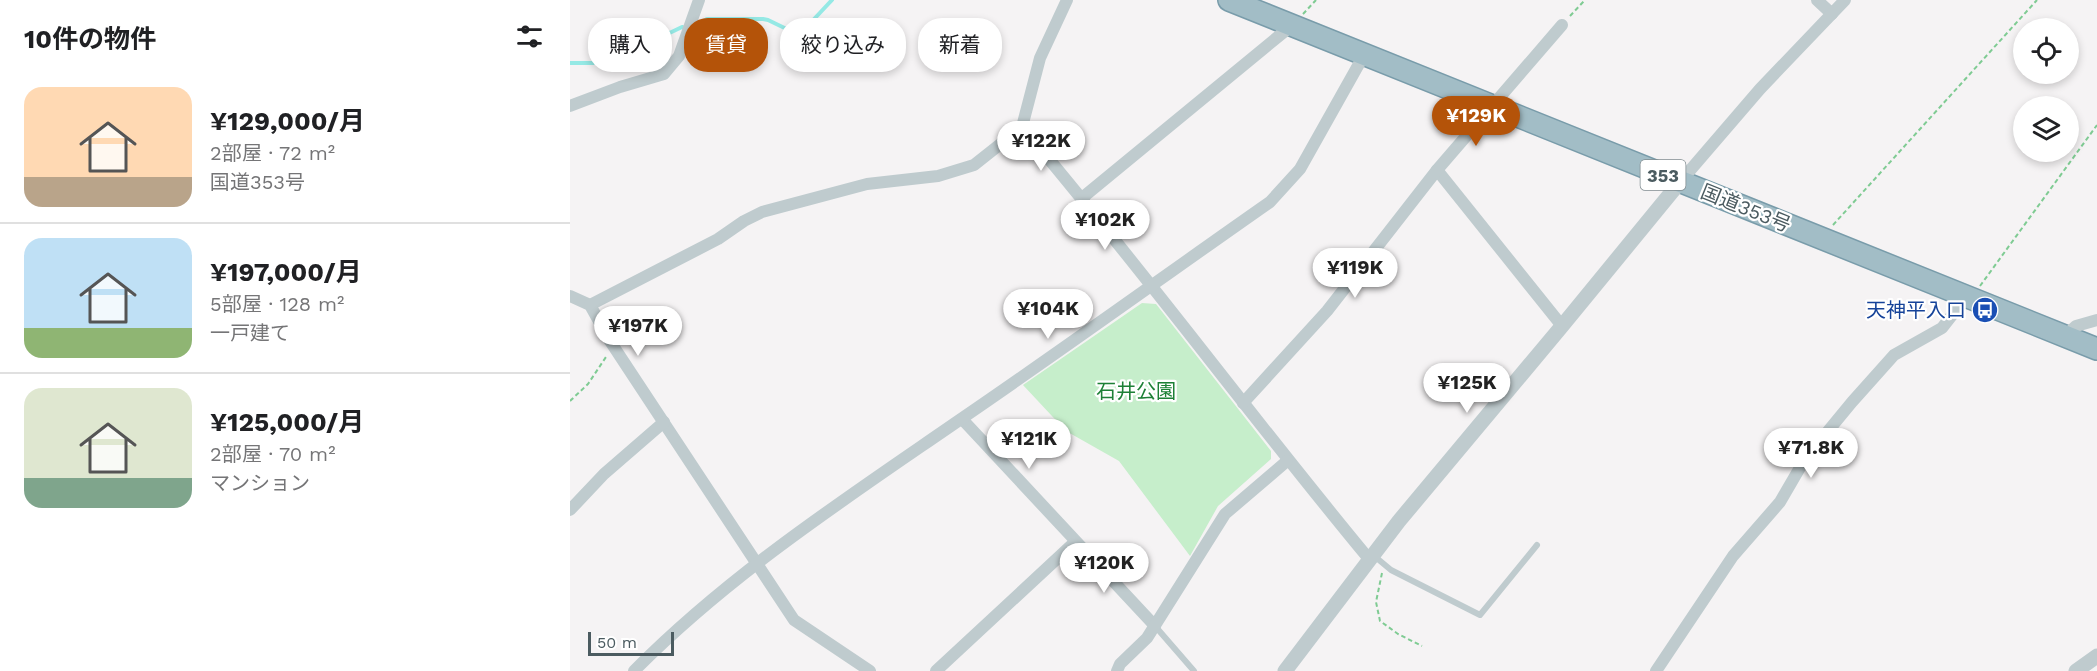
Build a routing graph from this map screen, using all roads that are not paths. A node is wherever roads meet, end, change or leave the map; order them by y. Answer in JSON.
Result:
{"nodes":[{"id":1,"x":699,"y":0,"type":"edge"},
{"id":2,"x":1067,"y":0,"type":"edge"},
{"id":3,"x":1229,"y":0,"type":"edge"},
{"id":4,"x":1817,"y":0,"type":"edge"},
{"id":5,"x":1845,"y":0,"type":"edge"},
{"id":6,"x":1832,"y":14,"type":"junction"},
{"id":7,"x":1290,"y":25,"type":"junction"},
{"id":8,"x":1562,"y":25,"type":"road end"},
{"id":9,"x":1364,"y":55,"type":"junction"},
{"id":10,"x":1491,"y":105,"type":"junction"},
{"id":11,"x":570,"y":106,"type":"edge"},
{"id":12,"x":1022,"y":127,"type":"junction"},
{"id":13,"x":1437,"y":170,"type":"junction"},
{"id":14,"x":1680,"y":182,"type":"junction"},
{"id":15,"x":1082,"y":198,"type":"junction"},
{"id":16,"x":1151,"y":286,"type":"junction"},
{"id":17,"x":570,"y":296,"type":"edge"},
{"id":18,"x":1969,"y":297,"type":"junction"},
{"id":19,"x":590,"y":306,"type":"junction"},
{"id":20,"x":2097,"y":320,"type":"edge"},
{"id":21,"x":1562,"y":326,"type":"junction"},
{"id":22,"x":2065,"y":336,"type":"junction"},
{"id":23,"x":2097,"y":349,"type":"edge"},
{"id":24,"x":1243,"y":403,"type":"junction"},
{"id":25,"x":962,"y":419,"type":"junction"},
{"id":26,"x":664,"y":422,"type":"junction"},
{"id":27,"x":1287,"y":460,"type":"junction"},
{"id":28,"x":570,"y":510,"type":"edge"},
{"id":29,"x":1075,"y":542,"type":"junction"},
{"id":30,"x":1537,"y":545,"type":"dead end"},
{"id":31,"x":1375,"y":559,"type":"junction"},
{"id":32,"x":756,"y":564,"type":"junction"},
{"id":33,"x":1155,"y":626,"type":"junction"},
{"id":34,"x":2097,"y":656,"type":"edge"},
{"id":35,"x":634,"y":671,"type":"edge"},
{"id":36,"x":870,"y":671,"type":"edge"},
{"id":37,"x":936,"y":671,"type":"edge"},
{"id":38,"x":1117,"y":671,"type":"edge"},
{"id":39,"x":1194,"y":671,"type":"edge"},
{"id":40,"x":1285,"y":671,"type":"edge"},
{"id":41,"x":1656,"y":671,"type":"edge"},
{"id":42,"x":2076,"y":671,"type":"edge"}],
"edges":[{"from":1,"to":11,"type":"street"},
{"from":2,"to":12,"type":"street"},
{"from":3,"to":7,"type":"highway","name":"国道353号","number":"353"},
{"from":4,"to":6,"type":"street"},
{"from":5,"to":6,"type":"street"},
{"from":6,"to":14,"type":"street"},
{"from":7,"to":9,"type":"highway","name":"国道353号","number":"353"},
{"from":7,"to":15,"type":"street"},
{"from":8,"to":10,"type":"street"},
{"from":9,"to":10,"type":"highway","name":"国道353号","number":"353"},
{"from":9,"to":16,"type":"street"},
{"from":10,"to":13,"type":"street"},
{"from":10,"to":14,"type":"highway","name":"国道353号","number":"353"},
{"from":12,"to":15,"type":"street"},
{"from":12,"to":19,"type":"street"},
{"from":13,"to":21,"type":"street"},
{"from":13,"to":24,"type":"street"},
{"from":14,"to":18,"type":"highway","name":"国道353号","number":"353"},
{"from":14,"to":21,"type":"street"},
{"from":15,"to":16,"type":"street"},
{"from":16,"to":24,"type":"street"},
{"from":16,"to":25,"type":"street"},
{"from":17,"to":19,"type":"street"},
{"from":18,"to":22,"type":"highway","name":"国道353号","number":"353"},
{"from":18,"to":41,"type":"street"},
{"from":19,"to":26,"type":"street"},
{"from":20,"to":22,"type":"street"},
{"from":21,"to":31,"type":"street"},
{"from":22,"to":23,"type":"highway","name":"国道353号","number":"353"},
{"from":24,"to":27,"type":"street"},
{"from":25,"to":29,"type":"street"},
{"from":25,"to":32,"type":"street"},
{"from":26,"to":28,"type":"street"},
{"from":26,"to":32,"type":"street"},
{"from":27,"to":31,"type":"street"},
{"from":27,"to":33,"type":"street"},
{"from":29,"to":33,"type":"street"},
{"from":29,"to":37,"type":"street"},
{"from":30,"to":31,"type":"lane"},
{"from":31,"to":40,"type":"street"},
{"from":32,"to":35,"type":"street"},
{"from":32,"to":36,"type":"street"},
{"from":33,"to":38,"type":"street"},
{"from":33,"to":39,"type":"lane"},
{"from":34,"to":42,"type":"street"}]}
